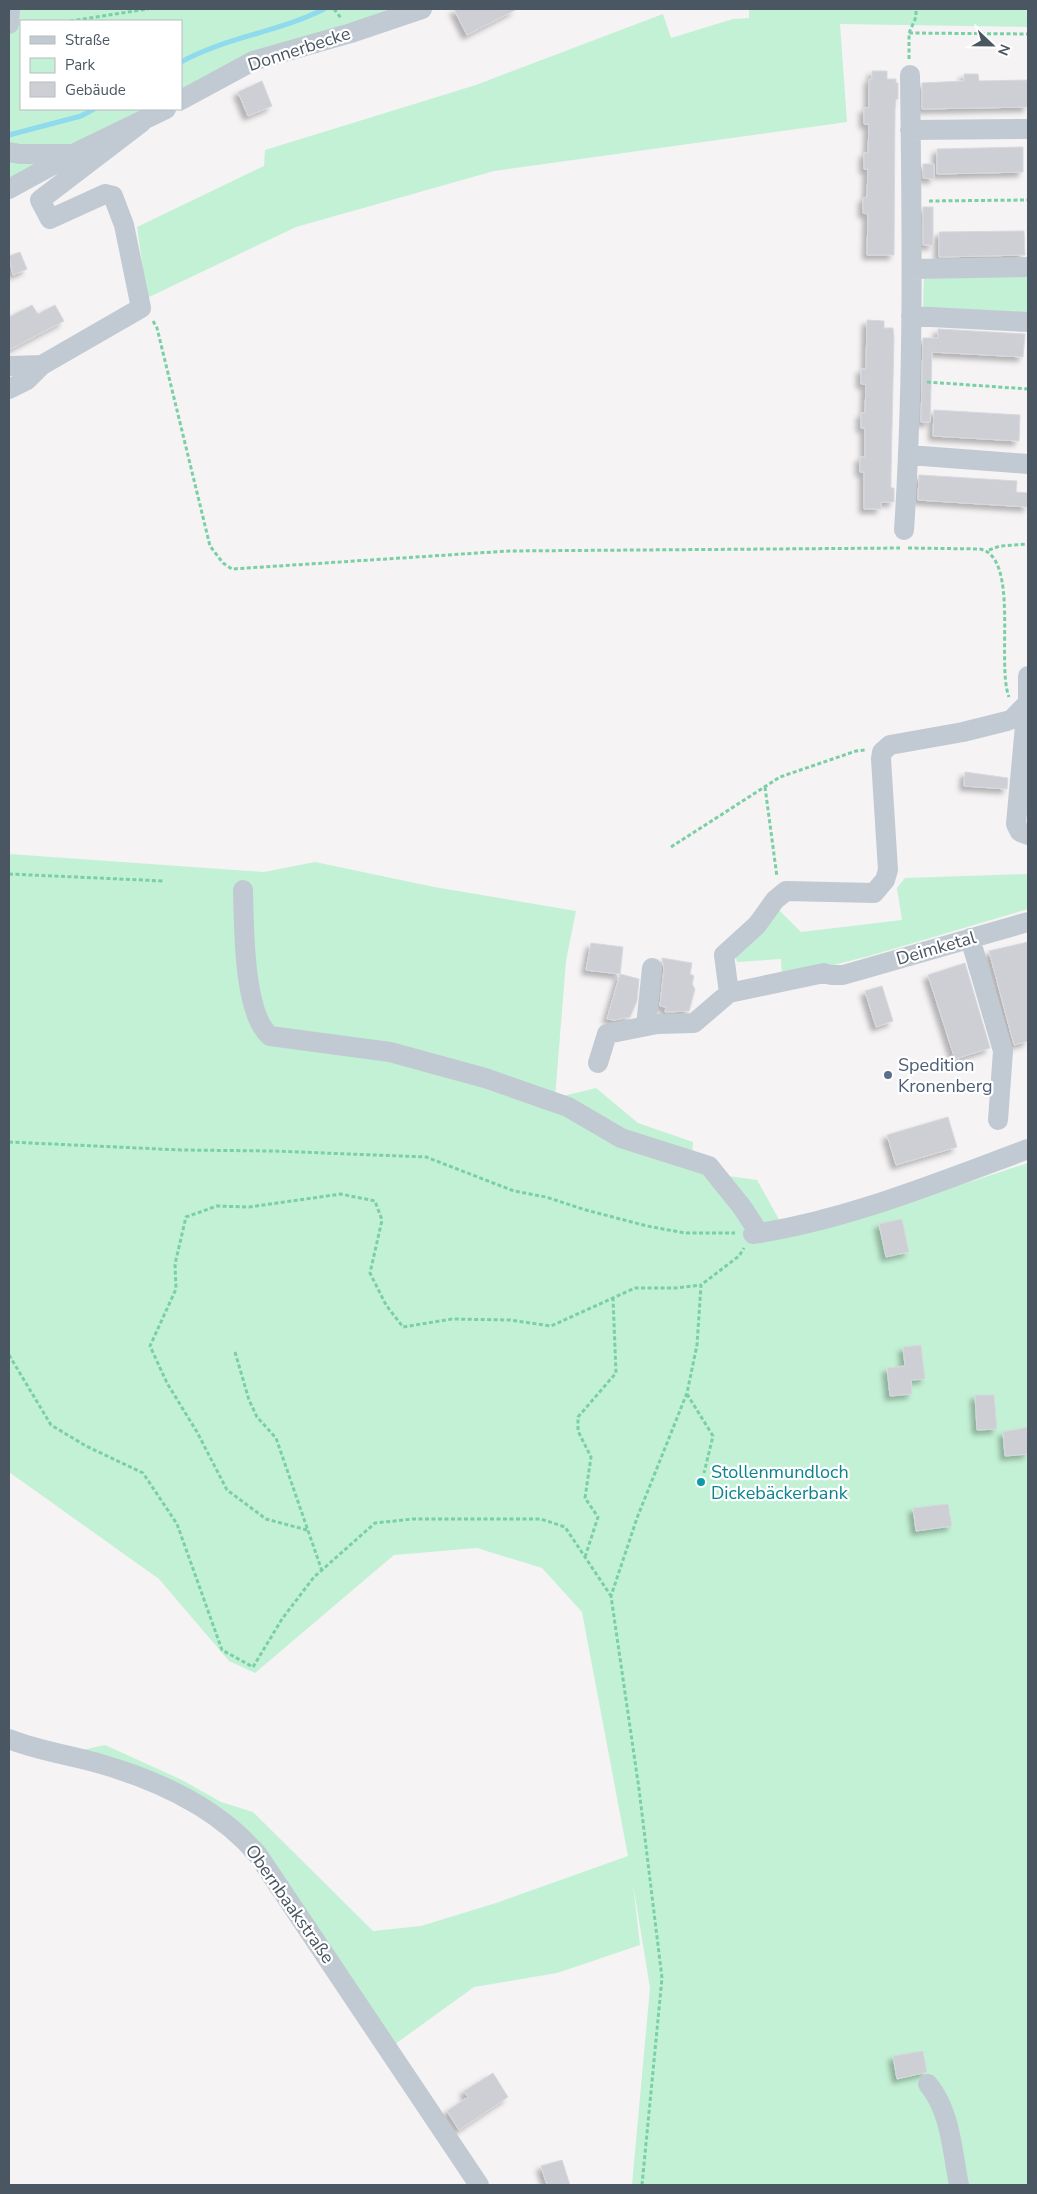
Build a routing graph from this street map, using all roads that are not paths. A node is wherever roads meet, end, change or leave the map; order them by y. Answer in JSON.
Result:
{"nodes":[{"id":1,"x":10,"y":9,"type":"edge"},
{"id":2,"x":422,"y":9,"type":"edge"},
{"id":3,"x":9,"y":24,"type":"edge"},
{"id":4,"x":910,"y":75,"type":"road end"},
{"id":5,"x":182,"y":99,"type":"edge"},
{"id":6,"x":164,"y":110,"type":"edge"},
{"id":7,"x":142,"y":122,"type":"junction"},
{"id":8,"x":910,"y":130,"type":"junction"},
{"id":9,"x":1028,"y":130,"type":"edge"},
{"id":10,"x":9,"y":152,"type":"edge"},
{"id":11,"x":73,"y":154,"type":"junction"},
{"id":12,"x":9,"y":189,"type":"edge"},
{"id":13,"x":1028,"y":267,"type":"edge"},
{"id":14,"x":912,"y":269,"type":"junction"},
{"id":15,"x":911,"y":316,"type":"junction"},
{"id":16,"x":1028,"y":322,"type":"edge"},
{"id":17,"x":42,"y":365,"type":"junction"},
{"id":18,"x":9,"y":366,"type":"edge"},
{"id":19,"x":9,"y":390,"type":"edge"},
{"id":20,"x":909,"y":455,"type":"junction"},
{"id":21,"x":1028,"y":464,"type":"edge"},
{"id":22,"x":904,"y":530,"type":"dead end"},
{"id":23,"x":1028,"y":676,"type":"edge"},
{"id":24,"x":1028,"y":704,"type":"edge"},
{"id":25,"x":1028,"y":835,"type":"edge"},
{"id":26,"x":243,"y":890,"type":"dead end"},
{"id":27,"x":1028,"y":922,"type":"edge"},
{"id":28,"x":970,"y":938,"type":"junction"},
{"id":29,"x":652,"y":968,"type":"dead end"},
{"id":30,"x":729,"y":993,"type":"junction"},
{"id":31,"x":646,"y":1026,"type":"junction"},
{"id":32,"x":598,"y":1063,"type":"dead end"},
{"id":33,"x":998,"y":1120,"type":"dead end"},
{"id":34,"x":1028,"y":1150,"type":"edge"},
{"id":35,"x":9,"y":1739,"type":"edge"},
{"id":36,"x":928,"y":2084,"type":"dead end"},
{"id":37,"x":479,"y":2185,"type":"edge"},
{"id":38,"x":959,"y":2185,"type":"edge"}],
"edges":[{"from":1,"to":3,"type":"street"},
{"from":2,"to":5,"type":"street","name":"Donnerbecke"},
{"from":4,"to":8,"type":"street"},
{"from":6,"to":7,"type":"street"},
{"from":7,"to":11,"type":"street"},
{"from":7,"to":17,"type":"street"},
{"from":8,"to":9,"type":"street"},
{"from":8,"to":14,"type":"street"},
{"from":10,"to":11,"type":"street"},
{"from":11,"to":12,"type":"street"},
{"from":13,"to":14,"type":"street"},
{"from":14,"to":15,"type":"street"},
{"from":15,"to":16,"type":"street"},
{"from":15,"to":20,"type":"street"},
{"from":17,"to":18,"type":"street"},
{"from":17,"to":19,"type":"street"},
{"from":20,"to":21,"type":"street"},
{"from":20,"to":22,"type":"street"},
{"from":23,"to":24,"type":"street"},
{"from":24,"to":25,"type":"street"},
{"from":24,"to":30,"type":"street"},
{"from":26,"to":34,"type":"street"},
{"from":27,"to":28,"type":"street","name":"Deimketal"},
{"from":28,"to":30,"type":"street","name":"Deimketal"},
{"from":28,"to":33,"type":"street"},
{"from":29,"to":31,"type":"street"},
{"from":30,"to":31,"type":"street"},
{"from":31,"to":32,"type":"street"},
{"from":35,"to":37,"type":"street","name":"Obernbaakstraße"},
{"from":36,"to":38,"type":"street"}]}
